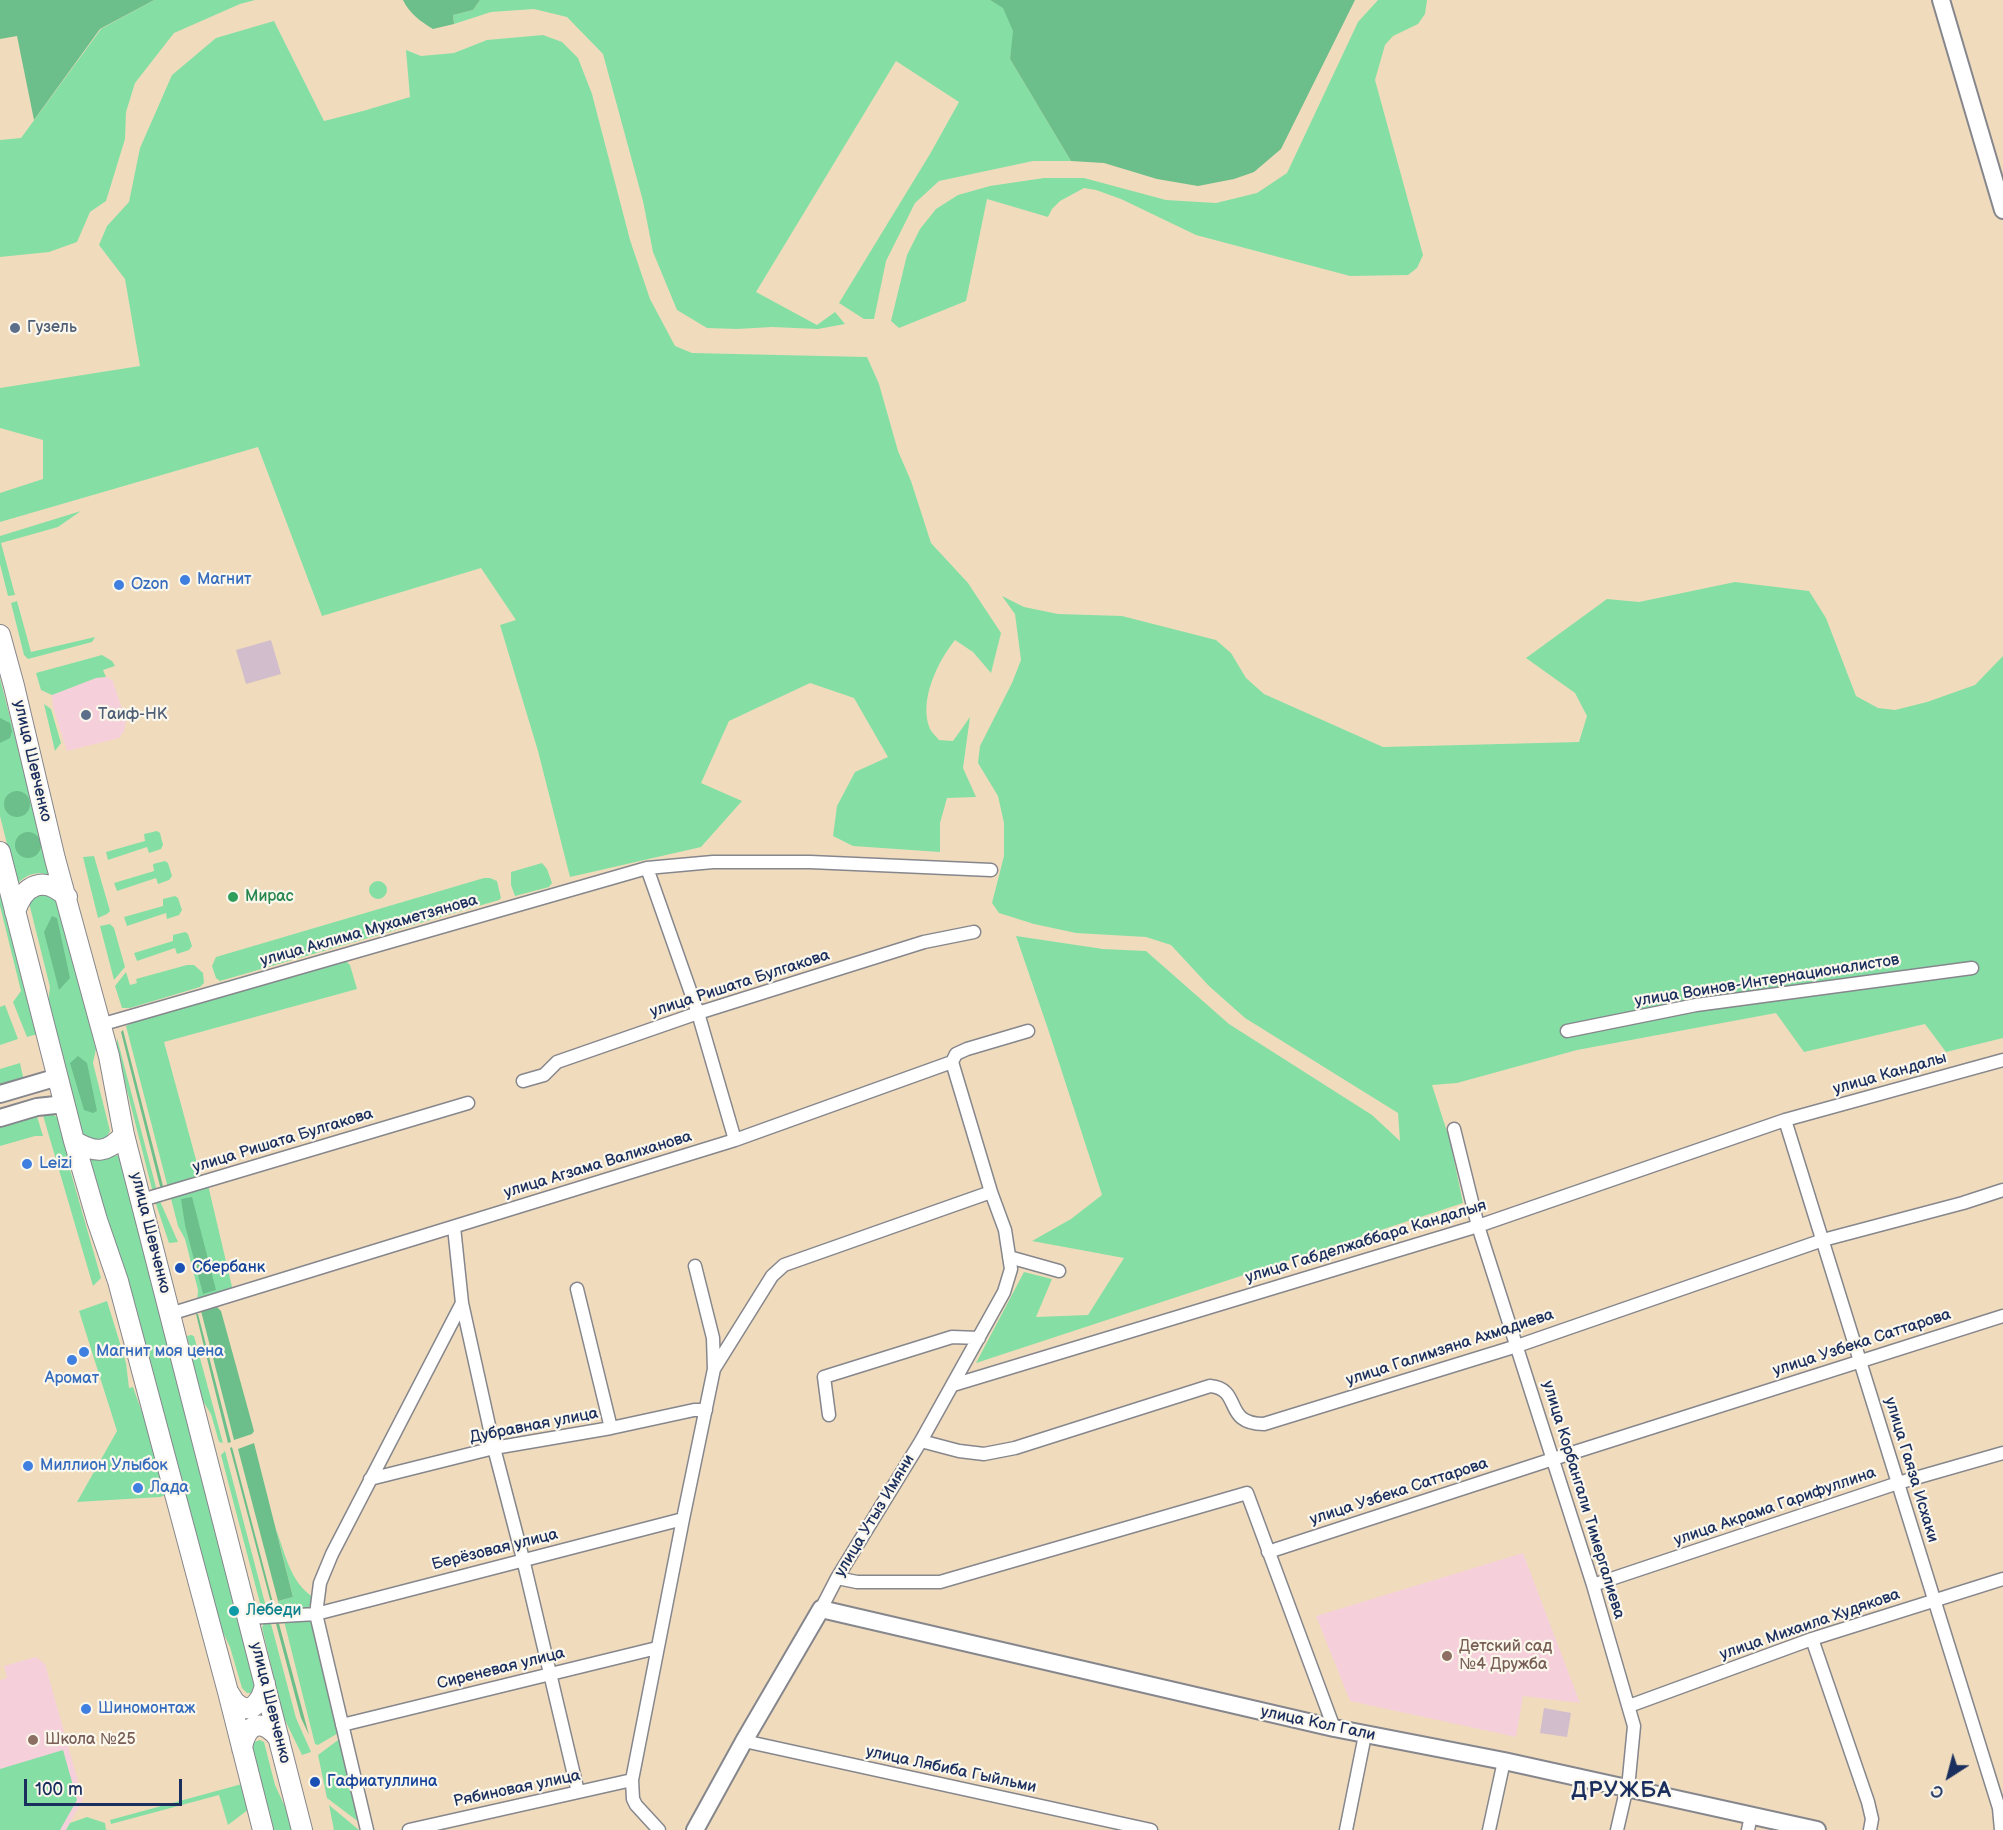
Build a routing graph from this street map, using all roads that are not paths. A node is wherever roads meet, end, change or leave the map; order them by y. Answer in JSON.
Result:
{"nodes":[{"id":1,"x":1941,"y":0,"type":"edge"},
{"id":2,"x":2003,"y":210,"type":"edge"},
{"id":3,"x":0,"y":635,"type":"edge"},
{"id":4,"x":0,"y":852,"type":"edge"},
{"id":5,"x":647,"y":868,"type":"junction"},
{"id":6,"x":991,"y":870,"type":"dead end"},
{"id":7,"x":67,"y":897,"type":"junction"},
{"id":8,"x":15,"y":912,"type":"junction"},
{"id":9,"x":974,"y":932,"type":"dead end"},
{"id":10,"x":1972,"y":968,"type":"dead end"},
{"id":11,"x":698,"y":1013,"type":"junction"},
{"id":12,"x":100,"y":1025,"type":"junction"},
{"id":13,"x":1028,"y":1031,"type":"dead end"},
{"id":14,"x":1567,"y":1031,"type":"dead end"},
{"id":15,"x":2003,"y":1060,"type":"edge"},
{"id":16,"x":952,"y":1062,"type":"junction"},
{"id":17,"x":58,"y":1077,"type":"junction"},
{"id":18,"x":523,"y":1080,"type":"dead end"},
{"id":19,"x":0,"y":1094,"type":"edge"},
{"id":20,"x":468,"y":1103,"type":"dead end"},
{"id":21,"x":65,"y":1104,"type":"junction"},
{"id":22,"x":0,"y":1118,"type":"edge"},
{"id":23,"x":1785,"y":1120,"type":"junction"},
{"id":24,"x":1454,"y":1129,"type":"dead end"},
{"id":25,"x":124,"y":1135,"type":"junction"},
{"id":26,"x":735,"y":1140,"type":"junction"},
{"id":27,"x":74,"y":1141,"type":"junction"},
{"id":28,"x":2003,"y":1190,"type":"edge"},
{"id":29,"x":991,"y":1191,"type":"junction"},
{"id":30,"x":142,"y":1200,"type":"junction"},
{"id":31,"x":1478,"y":1226,"type":"junction"},
{"id":32,"x":454,"y":1227,"type":"junction"},
{"id":33,"x":1823,"y":1240,"type":"junction"},
{"id":34,"x":1009,"y":1257,"type":"junction"},
{"id":35,"x":695,"y":1266,"type":"dead end"},
{"id":36,"x":1059,"y":1271,"type":"dead end"},
{"id":37,"x":577,"y":1289,"type":"dead end"},
{"id":38,"x":462,"y":1303,"type":"junction"},
{"id":39,"x":170,"y":1314,"type":"junction"},
{"id":40,"x":2003,"y":1316,"type":"edge"},
{"id":41,"x":979,"y":1338,"type":"junction"},
{"id":42,"x":1517,"y":1346,"type":"junction"},
{"id":43,"x":1860,"y":1361,"type":"junction"},
{"id":44,"x":714,"y":1370,"type":"junction"},
{"id":45,"x":953,"y":1385,"type":"junction"},
{"id":46,"x":706,"y":1410,"type":"junction"},
{"id":47,"x":829,"y":1415,"type":"dead end"},
{"id":48,"x":611,"y":1428,"type":"junction"},
{"id":49,"x":921,"y":1441,"type":"junction"},
{"id":50,"x":494,"y":1448,"type":"junction"},
{"id":51,"x":2003,"y":1453,"type":"edge"},
{"id":52,"x":1553,"y":1459,"type":"junction"},
{"id":53,"x":370,"y":1479,"type":"junction"},
{"id":54,"x":1898,"y":1483,"type":"junction"},
{"id":55,"x":682,"y":1519,"type":"junction"},
{"id":56,"x":1269,"y":1552,"type":"junction"},
{"id":57,"x":523,"y":1559,"type":"junction"},
{"id":58,"x":837,"y":1578,"type":"junction"},
{"id":59,"x":2003,"y":1579,"type":"edge"},
{"id":60,"x":1593,"y":1585,"type":"junction"},
{"id":61,"x":1935,"y":1601,"type":"junction"},
{"id":62,"x":821,"y":1609,"type":"junction"},
{"id":63,"x":316,"y":1614,"type":"junction"},
{"id":64,"x":248,"y":1618,"type":"junction"},
{"id":65,"x":1812,"y":1640,"type":"junction"},
{"id":66,"x":657,"y":1648,"type":"junction"},
{"id":67,"x":550,"y":1673,"type":"junction"},
{"id":68,"x":265,"y":1684,"type":"junction"},
{"id":69,"x":228,"y":1692,"type":"junction"},
{"id":70,"x":1629,"y":1706,"type":"junction"},
{"id":71,"x":347,"y":1724,"type":"junction"},
{"id":72,"x":1334,"y":1728,"type":"junction"},
{"id":73,"x":1365,"y":1735,"type":"junction"},
{"id":74,"x":279,"y":1739,"type":"junction"},
{"id":75,"x":744,"y":1742,"type":"junction"},
{"id":76,"x":242,"y":1748,"type":"junction"},
{"id":77,"x":1504,"y":1761,"type":"junction"},
{"id":78,"x":632,"y":1780,"type":"junction"},
{"id":79,"x":1626,"y":1787,"type":"junction"},
{"id":80,"x":578,"y":1792,"type":"junction"},
{"id":81,"x":1749,"y":1823,"type":"edge"},
{"id":82,"x":263,"y":1830,"type":"edge"},
{"id":83,"x":302,"y":1830,"type":"edge"},
{"id":84,"x":367,"y":1830,"type":"edge"},
{"id":85,"x":409,"y":1830,"type":"edge"},
{"id":86,"x":659,"y":1830,"type":"edge"},
{"id":87,"x":695,"y":1830,"type":"edge"},
{"id":88,"x":1151,"y":1830,"type":"edge"},
{"id":89,"x":1346,"y":1830,"type":"edge"},
{"id":90,"x":1489,"y":1830,"type":"edge"},
{"id":91,"x":1617,"y":1830,"type":"edge"},
{"id":92,"x":1817,"y":1830,"type":"edge"},
{"id":93,"x":1870,"y":1830,"type":"edge"},
{"id":94,"x":2001,"y":1830,"type":"edge"}],
"edges":[{"from":1,"to":2,"type":"street"},
{"from":3,"to":7,"type":"main road","name":"улица Шевченко"},
{"from":4,"to":8,"type":"main road"},
{"from":5,"to":6,"type":"street","name":"улица Аклима Мухаметзянова"},
{"from":5,"to":11,"type":"street"},
{"from":5,"to":12,"type":"street","name":"улица Аклима Мухаметзянова"},
{"from":7,"to":8,"type":"main road"},
{"from":7,"to":12,"type":"main road","name":"улица Шевченко"},
{"from":8,"to":17,"type":"main road"},
{"from":9,"to":11,"type":"street","name":"улица Ришата Булгакова"},
{"from":10,"to":14,"type":"street","name":"улица Воинов-Интернационалистов"},
{"from":11,"to":18,"type":"street","name":"улица Ришата Булгакова"},
{"from":11,"to":26,"type":"street"},
{"from":12,"to":25,"type":"main road","name":"улица Шевченко"},
{"from":13,"to":16,"type":"street","name":"улица Агзама Валиханова"},
{"from":15,"to":23,"type":"street","name":"улица Кандалы"},
{"from":16,"to":26,"type":"street","name":"улица Агзама Валиханова"},
{"from":16,"to":29,"type":"street","name":"улица Утыз Имяни"},
{"from":17,"to":19,"type":"street"},
{"from":17,"to":21,"type":"main road"},
{"from":20,"to":30,"type":"street","name":"улица Ришата Булгакова"},
{"from":21,"to":22,"type":"street"},
{"from":21,"to":27,"type":"main road"},
{"from":23,"to":31,"type":"street","name":"улица Габделжаббара Кандалыя"},
{"from":23,"to":33,"type":"street","name":"улица Гаяза Исхаки"},
{"from":24,"to":31,"type":"street","name":"улица Корбангали Тимергалиева"},
{"from":25,"to":27,"type":"main road"},
{"from":25,"to":30,"type":"main road","name":"улица Шевченко"},
{"from":26,"to":32,"type":"street","name":"улица Агзама Валиханова"},
{"from":27,"to":69,"type":"main road"},
{"from":28,"to":33,"type":"street","name":"улица Галимзяна Ахмадиева"},
{"from":29,"to":34,"type":"street","name":"улица Утыз Имяни"},
{"from":29,"to":44,"type":"street"},
{"from":30,"to":39,"type":"main road","name":"улица Шевченко"},
{"from":31,"to":42,"type":"street","name":"улица Корбангали Тимергалиева"},
{"from":31,"to":45,"type":"street","name":"улица Габделжаббара Кандалыя"},
{"from":32,"to":38,"type":"street"},
{"from":32,"to":39,"type":"street","name":"улица Агзама Валиханова"},
{"from":33,"to":42,"type":"street","name":"улица Галимзяна Ахмадиева"},
{"from":33,"to":43,"type":"street","name":"улица Гаяза Исхаки"},
{"from":34,"to":36,"type":"street"},
{"from":34,"to":41,"type":"street","name":"улица Утыз Имяни"},
{"from":35,"to":44,"type":"street"},
{"from":37,"to":48,"type":"street"},
{"from":38,"to":50,"type":"street"},
{"from":38,"to":53,"type":"street"},
{"from":39,"to":64,"type":"main road","name":"улица Шевченко"},
{"from":40,"to":43,"type":"street","name":"улица Узбека Саттарова"},
{"from":41,"to":45,"type":"street","name":"улица Утыз Имяни"},
{"from":41,"to":47,"type":"street"},
{"from":42,"to":49,"type":"street","name":"улица Галимзяна Ахмадиева"},
{"from":42,"to":52,"type":"street","name":"улица Корбангали Тимергалиева"},
{"from":43,"to":52,"type":"street","name":"улица Узбека Саттарова"},
{"from":43,"to":54,"type":"street","name":"улица Гаяза Исхаки"},
{"from":44,"to":46,"type":"street"},
{"from":45,"to":49,"type":"street","name":"улица Утыз Имяни"},
{"from":46,"to":48,"type":"street","name":"Дубравная улица"},
{"from":46,"to":55,"type":"street"},
{"from":48,"to":50,"type":"street","name":"Дубравная улица"},
{"from":49,"to":58,"type":"street","name":"улица Утыз Имяни"},
{"from":50,"to":53,"type":"street","name":"Дубравная улица"},
{"from":50,"to":57,"type":"street"},
{"from":51,"to":54,"type":"street","name":"улица Акрама Гарифуллина"},
{"from":52,"to":56,"type":"street","name":"улица Узбека Саттарова"},
{"from":52,"to":60,"type":"street","name":"улица Корбангали Тимергалиева"},
{"from":53,"to":63,"type":"street"},
{"from":54,"to":60,"type":"street","name":"улица Акрама Гарифуллина"},
{"from":54,"to":61,"type":"street","name":"улица Гаяза Исхаки"},
{"from":55,"to":57,"type":"street","name":"Берёзовая улица"},
{"from":55,"to":66,"type":"street"},
{"from":56,"to":58,"type":"street"},
{"from":56,"to":72,"type":"street"},
{"from":57,"to":63,"type":"street","name":"Берёзовая улица"},
{"from":57,"to":67,"type":"street"},
{"from":58,"to":62,"type":"street","name":"улица Утыз Имяни"},
{"from":59,"to":61,"type":"street","name":"улица Михаила Худякова"},
{"from":60,"to":70,"type":"street","name":"улица Корбангали Тимергалиева"},
{"from":61,"to":65,"type":"street","name":"улица Михаила Худякова"},
{"from":61,"to":94,"type":"street","name":"улица Гаяза Исхаки"},
{"from":62,"to":72,"type":"street","name":"улица Кол Гали"},
{"from":62,"to":75,"type":"street","name":"улица Утыз Имяни"},
{"from":63,"to":64,"type":"street","name":"Берёзовая улица"},
{"from":63,"to":71,"type":"street"},
{"from":64,"to":68,"type":"main road","name":"улица Шевченко"},
{"from":65,"to":70,"type":"street","name":"улица Михаила Худякова"},
{"from":65,"to":93,"type":"street"},
{"from":66,"to":67,"type":"street","name":"Сиреневая улица"},
{"from":66,"to":78,"type":"street"},
{"from":67,"to":71,"type":"street","name":"Сиреневая улица"},
{"from":67,"to":80,"type":"street"},
{"from":68,"to":69,"type":"main road"},
{"from":68,"to":74,"type":"main road","name":"улица Шевченко"},
{"from":69,"to":76,"type":"main road"},
{"from":70,"to":79,"type":"street","name":"улица Корбангали Тимергалиева"},
{"from":71,"to":84,"type":"street"},
{"from":72,"to":73,"type":"street","name":"улица Кол Гали"},
{"from":73,"to":77,"type":"street","name":"улица Кол Гали"},
{"from":73,"to":89,"type":"street"},
{"from":74,"to":76,"type":"main road"},
{"from":74,"to":83,"type":"main road","name":"улица Шевченко"},
{"from":75,"to":87,"type":"street","name":"улица Утыз Имяни"},
{"from":75,"to":88,"type":"street","name":"улица Лябиба Гыйльми"},
{"from":76,"to":82,"type":"main road"},
{"from":77,"to":79,"type":"street","name":"улица Кол Гали"},
{"from":77,"to":90,"type":"street"},
{"from":78,"to":80,"type":"street","name":"Рябиновая улица"},
{"from":78,"to":86,"type":"street"},
{"from":79,"to":81,"type":"street","name":"улица Кол Гали"},
{"from":79,"to":91,"type":"street","name":"улица Корбангали Тимергалиева"},
{"from":80,"to":85,"type":"street","name":"Рябиновая улица"},
{"from":81,"to":92,"type":"street","name":"улица Кол Гали"}]}
